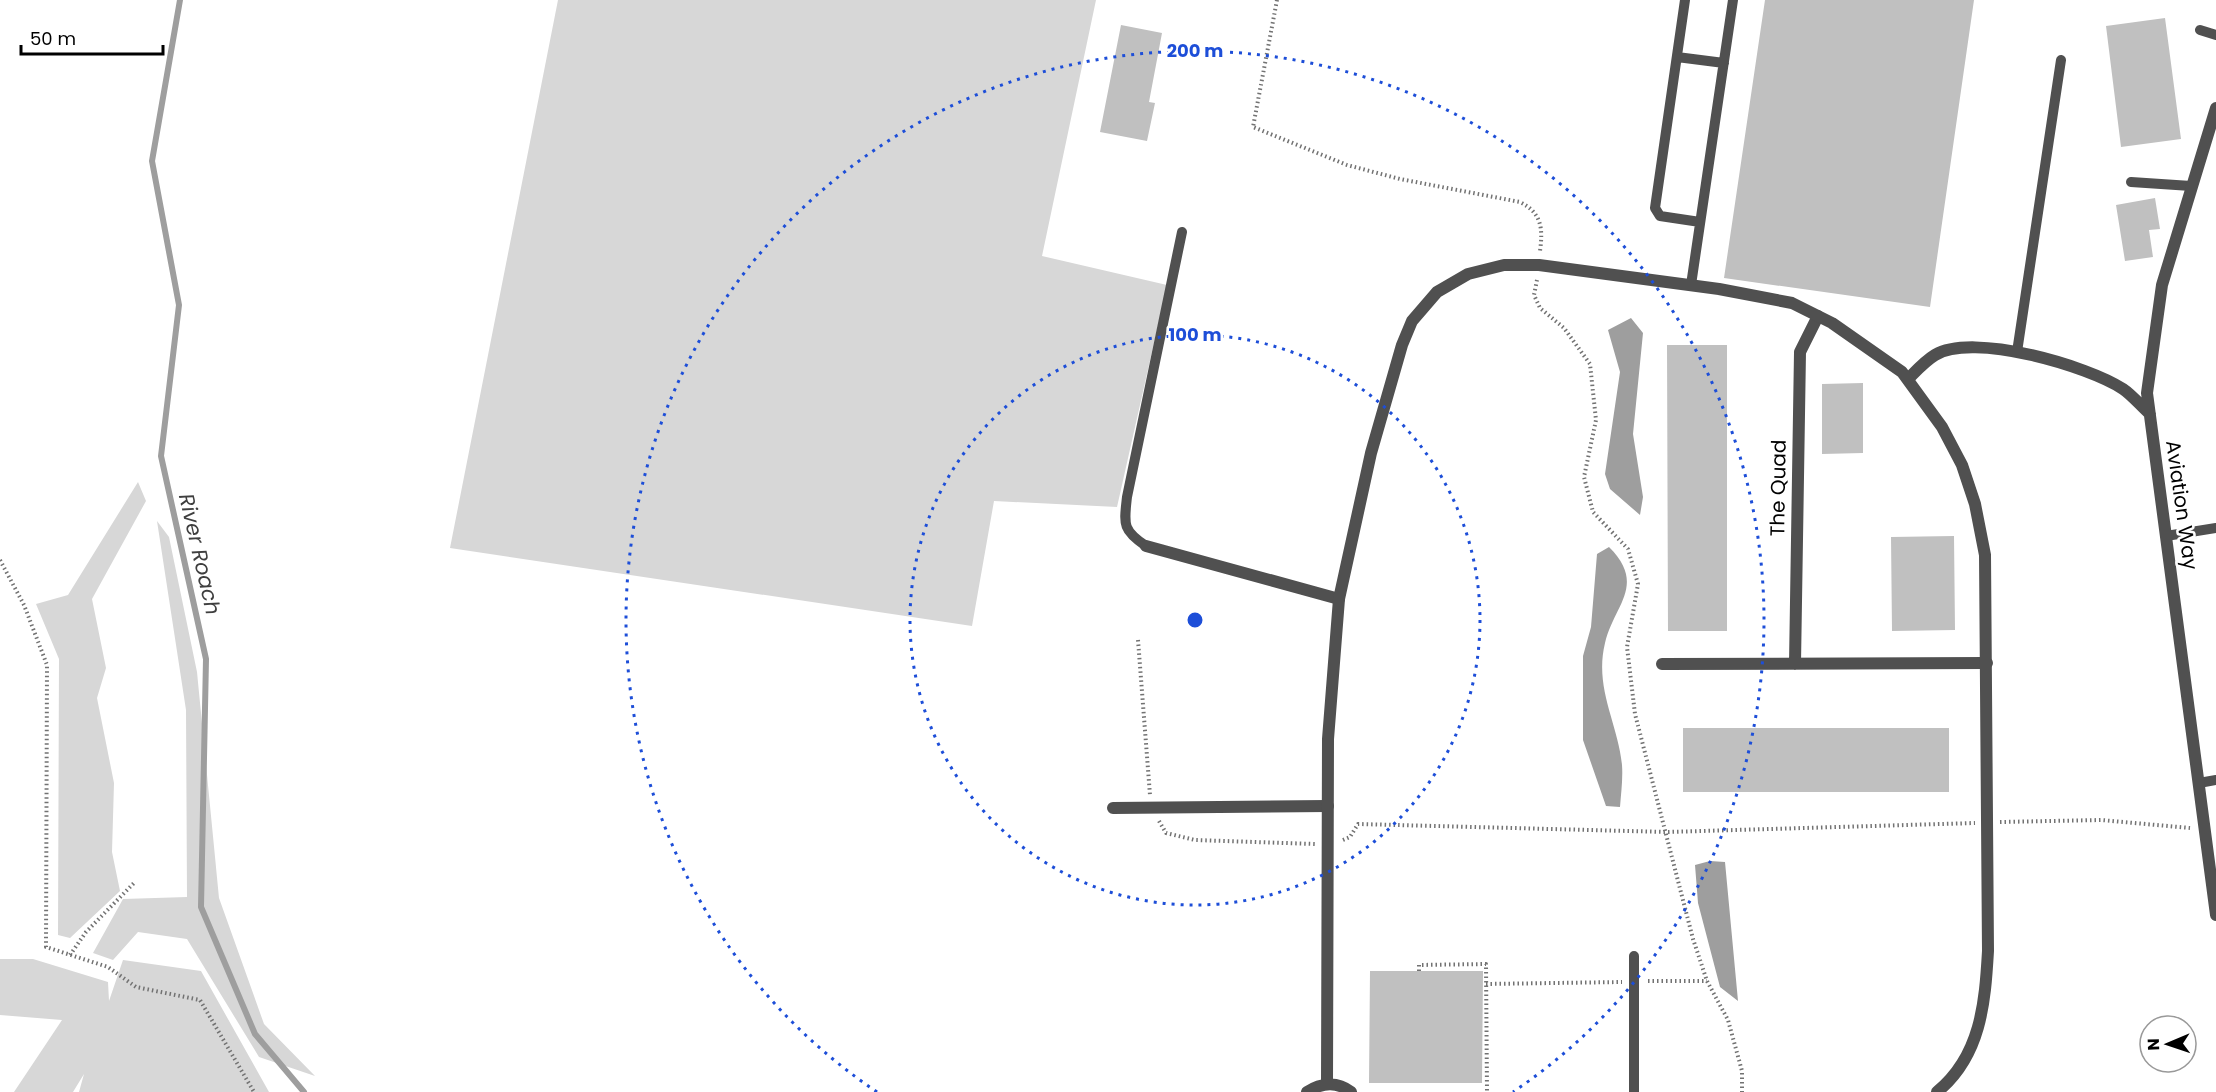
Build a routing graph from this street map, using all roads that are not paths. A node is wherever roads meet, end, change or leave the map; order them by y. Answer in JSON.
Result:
{"nodes":[{"id":1,"x":1685,"y":0,"type":"edge"},
{"id":2,"x":1733,"y":0,"type":"edge"},
{"id":3,"x":2200,"y":30,"type":"dead end"},
{"id":4,"x":2216,"y":35,"type":"edge"},
{"id":5,"x":1677,"y":57,"type":"junction"},
{"id":6,"x":2061,"y":60,"type":"dead end"},
{"id":7,"x":1724,"y":63,"type":"junction"},
{"id":8,"x":2216,"y":108,"type":"edge"},
{"id":9,"x":2131,"y":182,"type":"dead end"},
{"id":10,"x":2191,"y":186,"type":"junction"},
{"id":11,"x":1700,"y":222,"type":"junction"},
{"id":12,"x":1182,"y":232,"type":"dead end"},
{"id":13,"x":1691,"y":285,"type":"junction"},
{"id":14,"x":1818,"y":316,"type":"junction"},
{"id":15,"x":2017,"y":352,"type":"junction"},
{"id":16,"x":1908,"y":379,"type":"junction"},
{"id":17,"x":2150,"y":414,"type":"junction"},
{"id":18,"x":2216,"y":528,"type":"edge"},
{"id":19,"x":2166,"y":536,"type":"junction"},
{"id":20,"x":1146,"y":546,"type":"joint"},
{"id":21,"x":1339,"y":598,"type":"junction"},
{"id":22,"x":1987,"y":663,"type":"junction"},
{"id":23,"x":1662,"y":664,"type":"dead end"},
{"id":24,"x":1795,"y":664,"type":"junction"},
{"id":25,"x":2216,"y":780,"type":"edge"},
{"id":26,"x":2199,"y":783,"type":"junction"},
{"id":27,"x":1328,"y":806,"type":"junction"},
{"id":28,"x":1113,"y":808,"type":"dead end"},
{"id":29,"x":2216,"y":915,"type":"edge"},
{"id":30,"x":1634,"y":956,"type":"dead end"},
{"id":31,"x":1327,"y":1084,"type":"junction"},
{"id":32,"x":1307,"y":1092,"type":"edge"},
{"id":33,"x":1351,"y":1092,"type":"edge"},
{"id":34,"x":1634,"y":1092,"type":"edge"},
{"id":35,"x":1937,"y":1092,"type":"edge"}],
"edges":[{"from":1,"to":5,"type":"lane"},
{"from":2,"to":7,"type":"lane"},
{"from":3,"to":4,"type":"lane"},
{"from":5,"to":7,"type":"lane"},
{"from":5,"to":11,"type":"lane"},
{"from":6,"to":15,"type":"lane"},
{"from":7,"to":11,"type":"lane"},
{"from":8,"to":10,"type":"street","name":"Aviation Way"},
{"from":9,"to":10,"type":"lane"},
{"from":10,"to":17,"type":"street","name":"Aviation Way"},
{"from":11,"to":13,"type":"lane"},
{"from":12,"to":20,"type":"lane"},
{"from":13,"to":14,"type":"street"},
{"from":13,"to":21,"type":"street"},
{"from":14,"to":16,"type":"street"},
{"from":14,"to":24,"type":"street","name":"The Quad"},
{"from":15,"to":16,"type":"street"},
{"from":15,"to":17,"type":"street"},
{"from":16,"to":22,"type":"street"},
{"from":17,"to":19,"type":"street","name":"Aviation Way"},
{"from":18,"to":19,"type":"lane"},
{"from":19,"to":26,"type":"street","name":"Aviation Way"},
{"from":20,"to":21,"type":"street"},
{"from":21,"to":27,"type":"street"},
{"from":22,"to":24,"type":"street"},
{"from":22,"to":35,"type":"street"},
{"from":23,"to":24,"type":"street"},
{"from":25,"to":26,"type":"lane"},
{"from":26,"to":29,"type":"street","name":"Aviation Way"},
{"from":27,"to":28,"type":"street"},
{"from":27,"to":31,"type":"street"},
{"from":30,"to":34,"type":"lane"},
{"from":31,"to":32,"type":"street"},
{"from":31,"to":33,"type":"street"}]}
